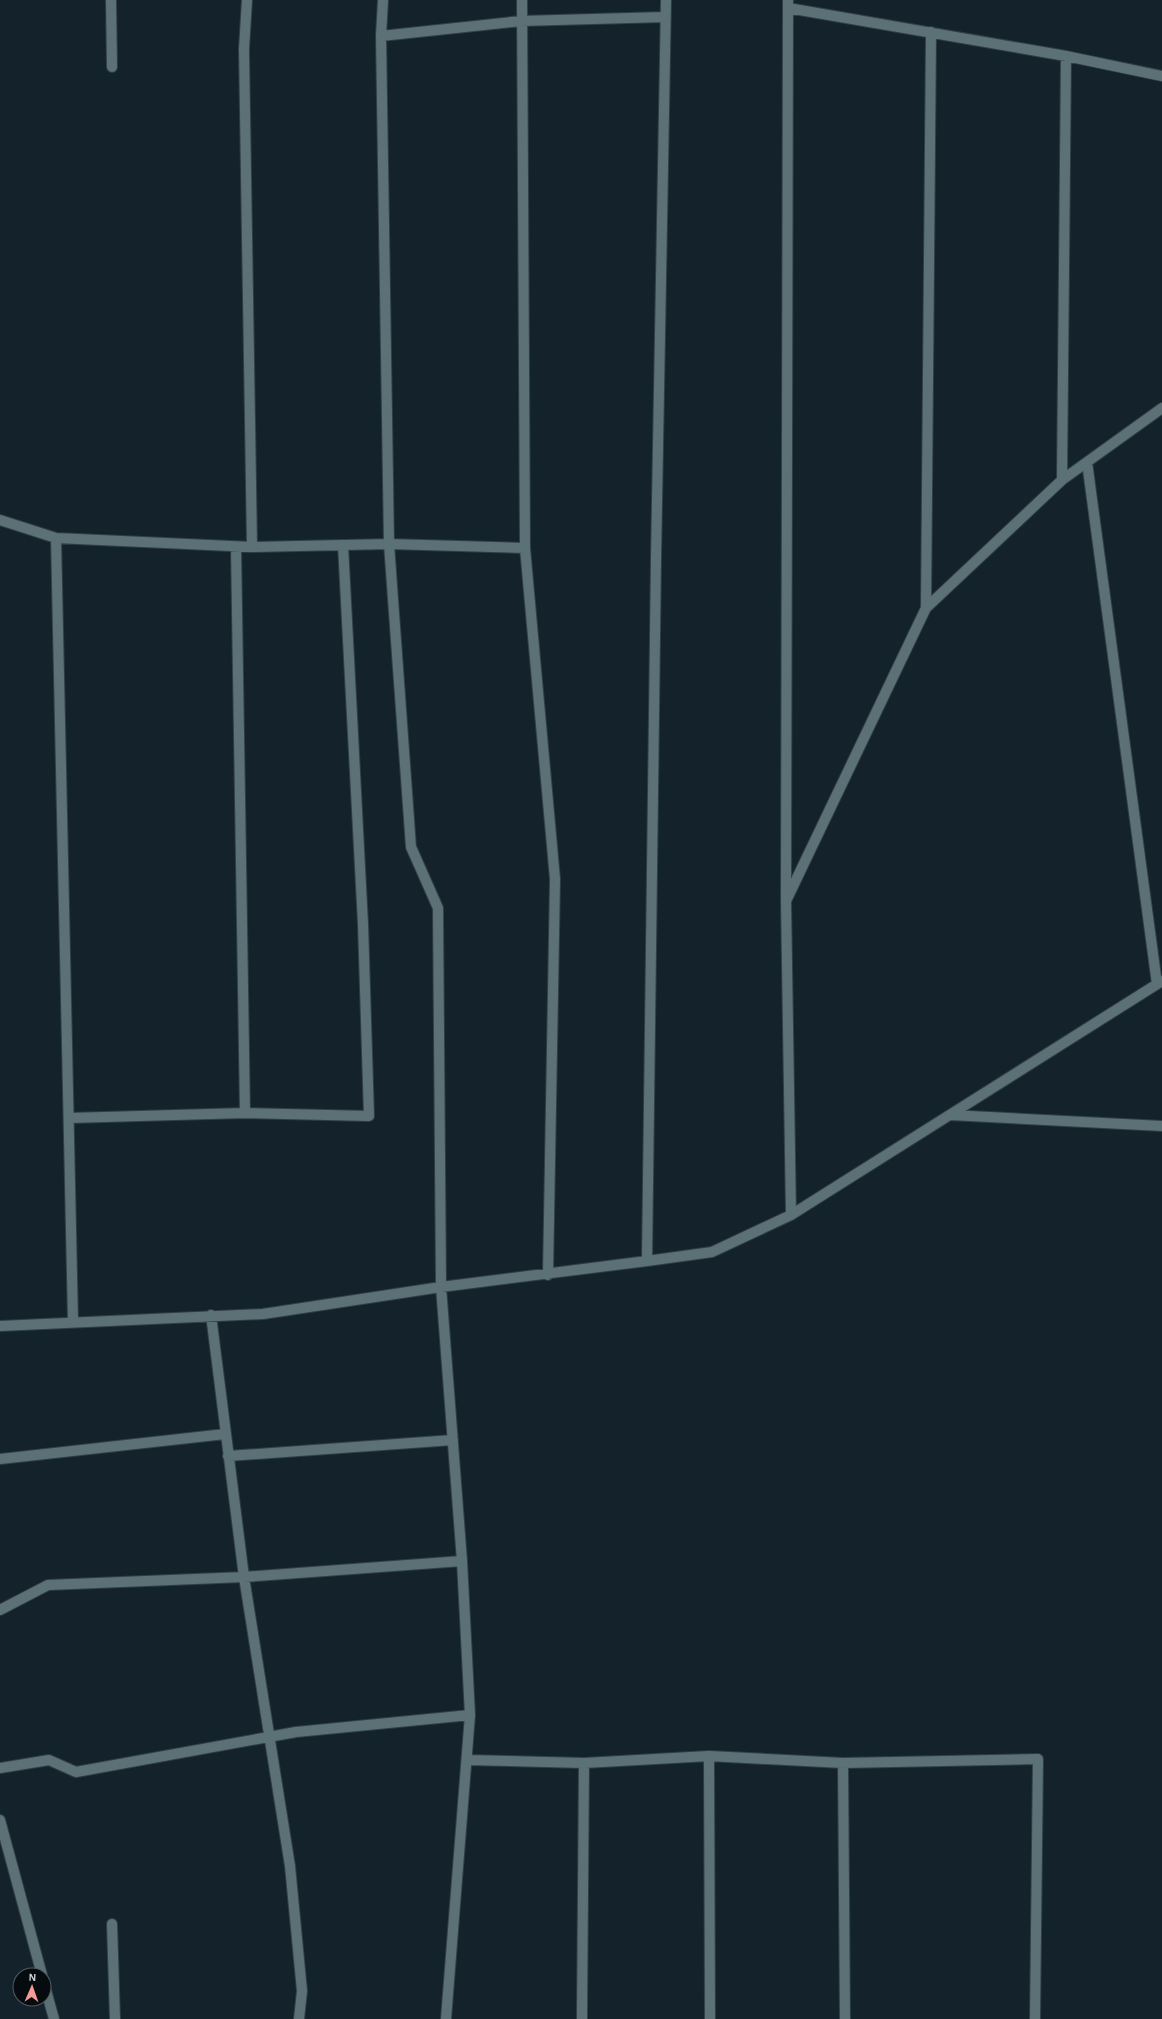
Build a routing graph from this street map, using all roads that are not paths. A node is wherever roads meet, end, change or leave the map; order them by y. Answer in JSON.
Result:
{"nodes":[{"id":1,"x":111,"y":0,"type":"edge"},
{"id":2,"x":247,"y":0,"type":"edge"},
{"id":3,"x":383,"y":0,"type":"edge"},
{"id":4,"x":522,"y":0,"type":"edge"},
{"id":5,"x":666,"y":0,"type":"edge"},
{"id":6,"x":788,"y":4,"type":"edge"},
{"id":7,"x":665,"y":16,"type":"junction"},
{"id":8,"x":521,"y":20,"type":"junction"},
{"id":9,"x":931,"y":32,"type":"junction"},
{"id":10,"x":381,"y":36,"type":"junction"},
{"id":11,"x":1066,"y":56,"type":"junction"},
{"id":12,"x":112,"y":67,"type":"dead end"},
{"id":13,"x":1162,"y":76,"type":"edge"},
{"id":14,"x":1162,"y":408,"type":"edge"},
{"id":15,"x":1087,"y":462,"type":"junction"},
{"id":16,"x":1062,"y":480,"type":"junction"},
{"id":17,"x":0,"y":520,"type":"edge"},
{"id":18,"x":56,"y":538,"type":"junction"},
{"id":19,"x":389,"y":544,"type":"junction"},
{"id":20,"x":343,"y":545,"type":"junction"},
{"id":21,"x":236,"y":547,"type":"junction"},
{"id":22,"x":252,"y":547,"type":"junction"},
{"id":23,"x":525,"y":548,"type":"junction"},
{"id":24,"x":926,"y":608,"type":"junction"},
{"id":25,"x":786,"y":901,"type":"junction"},
{"id":26,"x":1160,"y":983,"type":"edge"},
{"id":27,"x":245,"y":1113,"type":"junction"},
{"id":28,"x":950,"y":1115,"type":"junction"},
{"id":29,"x":69,"y":1118,"type":"junction"},
{"id":30,"x":1162,"y":1126,"type":"edge"},
{"id":31,"x":791,"y":1214,"type":"junction"},
{"id":32,"x":647,"y":1261,"type":"junction"},
{"id":33,"x":548,"y":1275,"type":"junction"},
{"id":34,"x":441,"y":1287,"type":"junction"},
{"id":35,"x":211,"y":1316,"type":"junction"},
{"id":36,"x":73,"y":1322,"type":"junction"},
{"id":37,"x":0,"y":1326,"type":"edge"},
{"id":38,"x":226,"y":1434,"type":"junction"},
{"id":39,"x":453,"y":1440,"type":"junction"},
{"id":40,"x":228,"y":1456,"type":"junction"},
{"id":41,"x":0,"y":1459,"type":"edge"},
{"id":42,"x":462,"y":1561,"type":"junction"},
{"id":43,"x":244,"y":1577,"type":"junction"},
{"id":44,"x":0,"y":1610,"type":"edge"},
{"id":45,"x":470,"y":1715,"type":"junction"},
{"id":46,"x":268,"y":1737,"type":"junction"},
{"id":47,"x":709,"y":1756,"type":"junction"},
{"id":48,"x":467,"y":1760,"type":"junction"},
{"id":49,"x":584,"y":1763,"type":"junction"},
{"id":50,"x":843,"y":1763,"type":"junction"},
{"id":51,"x":0,"y":1768,"type":"edge"},
{"id":52,"x":0,"y":1820,"type":"edge"},
{"id":53,"x":112,"y":1924,"type":"dead end"},
{"id":54,"x":40,"y":1967,"type":"edge"},
{"id":55,"x":51,"y":2007,"type":"edge"},
{"id":56,"x":54,"y":2019,"type":"edge"},
{"id":57,"x":115,"y":2019,"type":"edge"},
{"id":58,"x":299,"y":2019,"type":"edge"},
{"id":59,"x":446,"y":2019,"type":"edge"},
{"id":60,"x":582,"y":2019,"type":"edge"},
{"id":61,"x":710,"y":2019,"type":"edge"},
{"id":62,"x":845,"y":2019,"type":"edge"},
{"id":63,"x":1036,"y":2019,"type":"edge"}],
"edges":[{"from":1,"to":12,"type":"street"},
{"from":2,"to":22,"type":"street"},
{"from":3,"to":10,"type":"street"},
{"from":4,"to":8,"type":"street"},
{"from":5,"to":7,"type":"street"},
{"from":6,"to":9,"type":"street"},
{"from":6,"to":25,"type":"street"},
{"from":7,"to":8,"type":"street"},
{"from":7,"to":32,"type":"street"},
{"from":8,"to":10,"type":"street"},
{"from":8,"to":23,"type":"street"},
{"from":9,"to":11,"type":"street"},
{"from":9,"to":24,"type":"street"},
{"from":10,"to":19,"type":"street"},
{"from":11,"to":13,"type":"street"},
{"from":11,"to":16,"type":"street"},
{"from":14,"to":15,"type":"street"},
{"from":15,"to":16,"type":"street"},
{"from":15,"to":26,"type":"street"},
{"from":16,"to":24,"type":"street"},
{"from":17,"to":18,"type":"street"},
{"from":18,"to":21,"type":"street"},
{"from":18,"to":29,"type":"street"},
{"from":19,"to":20,"type":"street"},
{"from":19,"to":23,"type":"street"},
{"from":19,"to":34,"type":"street"},
{"from":20,"to":22,"type":"street"},
{"from":20,"to":27,"type":"street"},
{"from":21,"to":22,"type":"street"},
{"from":21,"to":27,"type":"street"},
{"from":23,"to":33,"type":"street"},
{"from":24,"to":25,"type":"street"},
{"from":25,"to":31,"type":"street"},
{"from":26,"to":28,"type":"street"},
{"from":27,"to":29,"type":"street"},
{"from":28,"to":30,"type":"street"},
{"from":28,"to":31,"type":"street"},
{"from":29,"to":36,"type":"street"},
{"from":31,"to":32,"type":"street"},
{"from":32,"to":33,"type":"street"},
{"from":33,"to":34,"type":"street"},
{"from":34,"to":35,"type":"street"},
{"from":34,"to":39,"type":"street"},
{"from":35,"to":36,"type":"street"},
{"from":35,"to":38,"type":"street"},
{"from":36,"to":37,"type":"street"},
{"from":38,"to":40,"type":"street"},
{"from":38,"to":41,"type":"street"},
{"from":39,"to":40,"type":"street"},
{"from":39,"to":42,"type":"street"},
{"from":40,"to":43,"type":"street"},
{"from":42,"to":43,"type":"street"},
{"from":42,"to":45,"type":"street"},
{"from":43,"to":44,"type":"street"},
{"from":43,"to":46,"type":"street"},
{"from":45,"to":46,"type":"street"},
{"from":45,"to":48,"type":"street"},
{"from":46,"to":51,"type":"street"},
{"from":46,"to":58,"type":"street"},
{"from":47,"to":49,"type":"street"},
{"from":47,"to":50,"type":"street"},
{"from":47,"to":61,"type":"street"},
{"from":48,"to":49,"type":"street"},
{"from":48,"to":59,"type":"street"},
{"from":49,"to":60,"type":"street"},
{"from":50,"to":62,"type":"street"},
{"from":50,"to":63,"type":"street"},
{"from":52,"to":54,"type":"street"},
{"from":53,"to":57,"type":"street"},
{"from":55,"to":56,"type":"street"}]}
